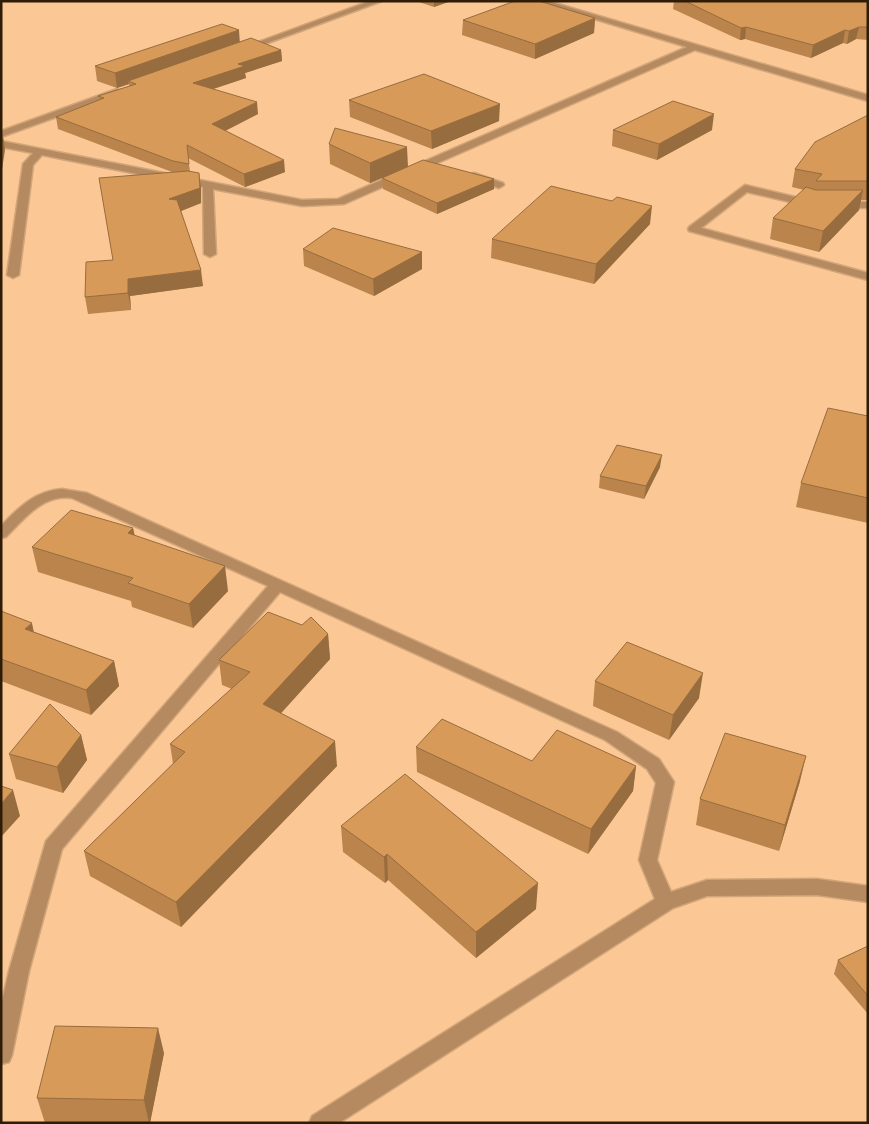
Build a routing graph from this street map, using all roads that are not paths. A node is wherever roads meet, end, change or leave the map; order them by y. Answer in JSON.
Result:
{"nodes":[{"id":1,"x":378,"y":1,"type":"edge"},
{"id":2,"x":539,"y":1,"type":"edge"},
{"id":3,"x":694,"y":47,"type":"junction"},
{"id":4,"x":230,"y":53,"type":"edge"},
{"id":5,"x":128,"y":88,"type":"edge"},
{"id":6,"x":868,"y":98,"type":"edge"},
{"id":7,"x":1,"y":134,"type":"edge"},
{"id":8,"x":1,"y":144,"type":"edge"},
{"id":9,"x":40,"y":152,"type":"junction"},
{"id":10,"x":461,"y":172,"type":"edge"},
{"id":11,"x":208,"y":184,"type":"junction"},
{"id":12,"x":499,"y":185,"type":"dead end"},
{"id":13,"x":868,"y":205,"type":"edge"},
{"id":14,"x":210,"y":254,"type":"dead end"},
{"id":15,"x":13,"y":275,"type":"dead end"},
{"id":16,"x":868,"y":277,"type":"edge"},
{"id":17,"x":1,"y":534,"type":"edge"},
{"id":18,"x":278,"y":584,"type":"junction"},
{"id":19,"x":868,"y":894,"type":"edge"},
{"id":20,"x":666,"y":902,"type":"junction"},
{"id":21,"x":1,"y":1055,"type":"edge"},
{"id":22,"x":320,"y":1123,"type":"edge"}],
"edges":[{"from":1,"to":4,"type":"street"},
{"from":2,"to":3,"type":"street"},
{"from":3,"to":6,"type":"street"},
{"from":3,"to":11,"type":"street"},
{"from":5,"to":7,"type":"street"},
{"from":8,"to":9,"type":"street"},
{"from":9,"to":11,"type":"street"},
{"from":9,"to":15,"type":"street"},
{"from":10,"to":12,"type":"street"},
{"from":11,"to":14,"type":"street"},
{"from":13,"to":16,"type":"street"},
{"from":17,"to":18,"type":"street"},
{"from":18,"to":20,"type":"street"},
{"from":18,"to":21,"type":"street"},
{"from":19,"to":20,"type":"street"},
{"from":20,"to":22,"type":"street"}]}
